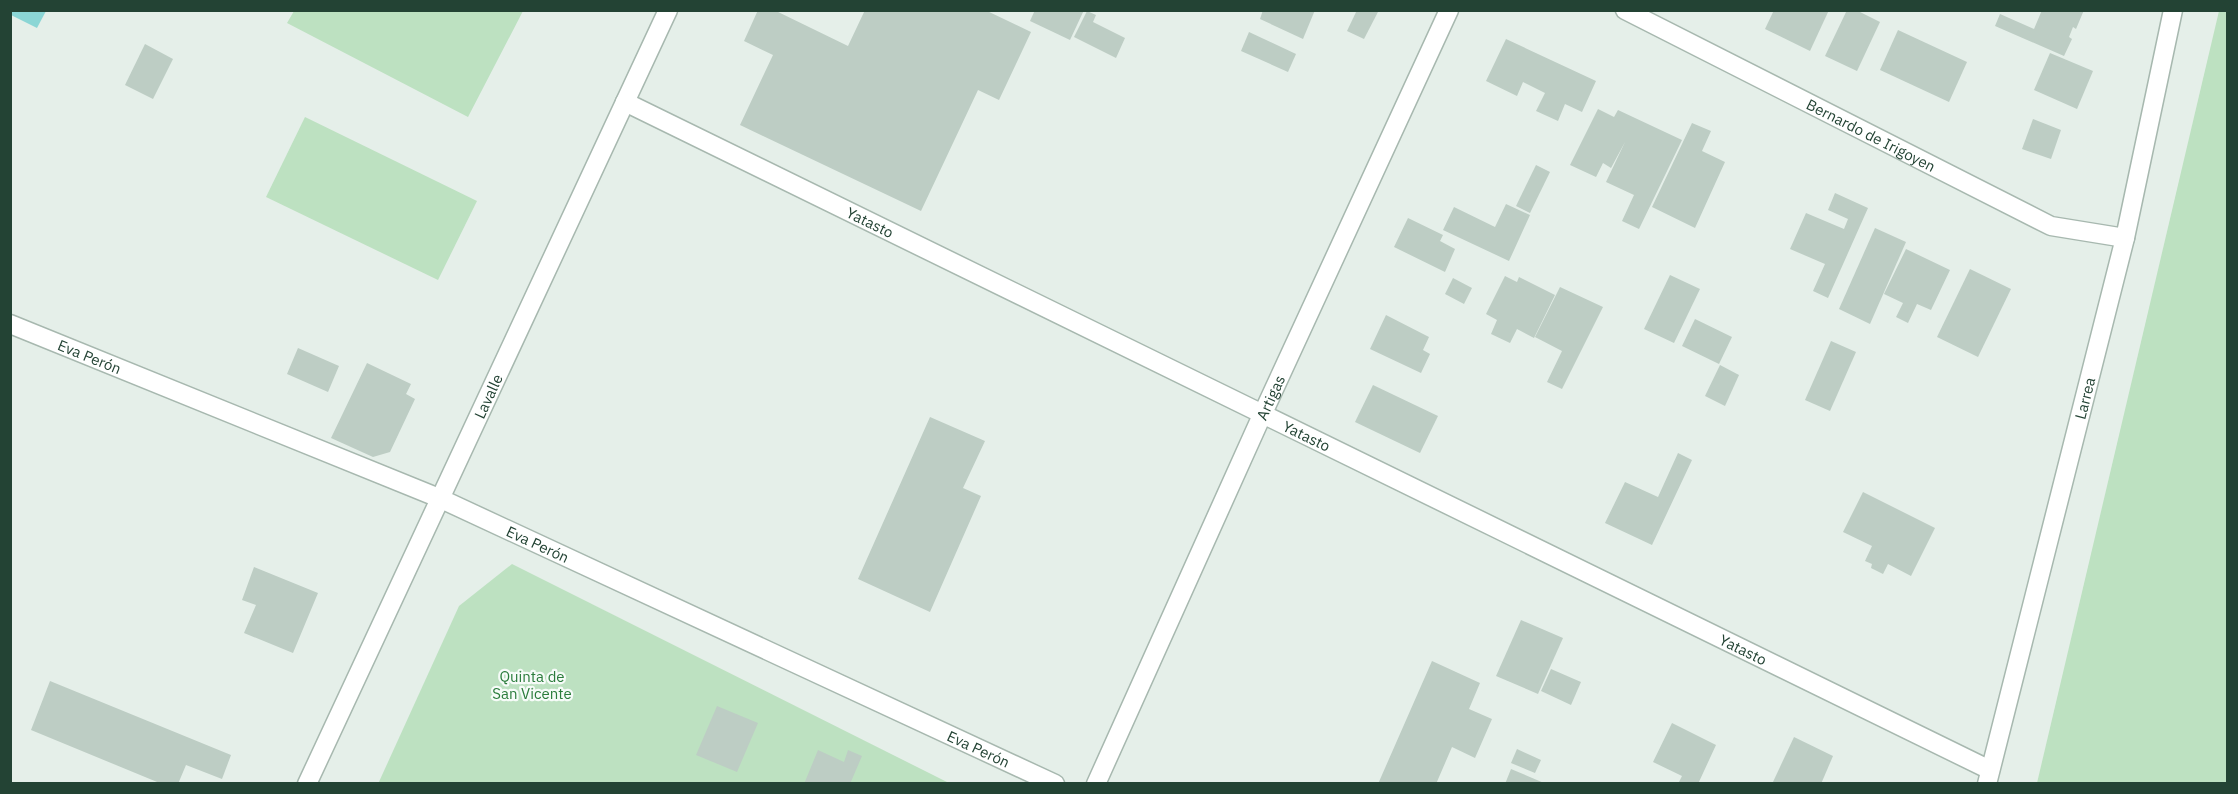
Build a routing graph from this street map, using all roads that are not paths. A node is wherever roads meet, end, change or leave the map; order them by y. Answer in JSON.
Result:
{"nodes":[{"id":1,"x":668,"y":10,"type":"edge"},
{"id":2,"x":1449,"y":10,"type":"edge"},
{"id":3,"x":1625,"y":10,"type":"edge"},
{"id":4,"x":2173,"y":10,"type":"edge"},
{"id":5,"x":625,"y":102,"type":"junction"},
{"id":6,"x":2125,"y":238,"type":"junction"},
{"id":7,"x":10,"y":324,"type":"edge"},
{"id":8,"x":1263,"y":413,"type":"junction"},
{"id":9,"x":439,"y":498,"type":"junction"},
{"id":10,"x":1988,"y":777,"type":"edge"},
{"id":11,"x":307,"y":783,"type":"edge"},
{"id":12,"x":1055,"y":783,"type":"edge"},
{"id":13,"x":1096,"y":783,"type":"edge"}],
"edges":[{"from":1,"to":5,"type":"street","name":"Lavalle"},
{"from":2,"to":8,"type":"street","name":"Artigas"},
{"from":3,"to":6,"type":"street","name":"Bernardo de Irigoyen"},
{"from":4,"to":6,"type":"street","name":"Larrea"},
{"from":5,"to":8,"type":"street","name":"Yatasto"},
{"from":5,"to":9,"type":"street","name":"Lavalle"},
{"from":6,"to":10,"type":"street","name":"Larrea"},
{"from":7,"to":9,"type":"street","name":"Eva Perón"},
{"from":8,"to":10,"type":"street","name":"Yatasto"},
{"from":8,"to":13,"type":"street","name":"Artigas"},
{"from":9,"to":11,"type":"street","name":"Lavalle"},
{"from":9,"to":12,"type":"street","name":"Eva Perón"}]}
